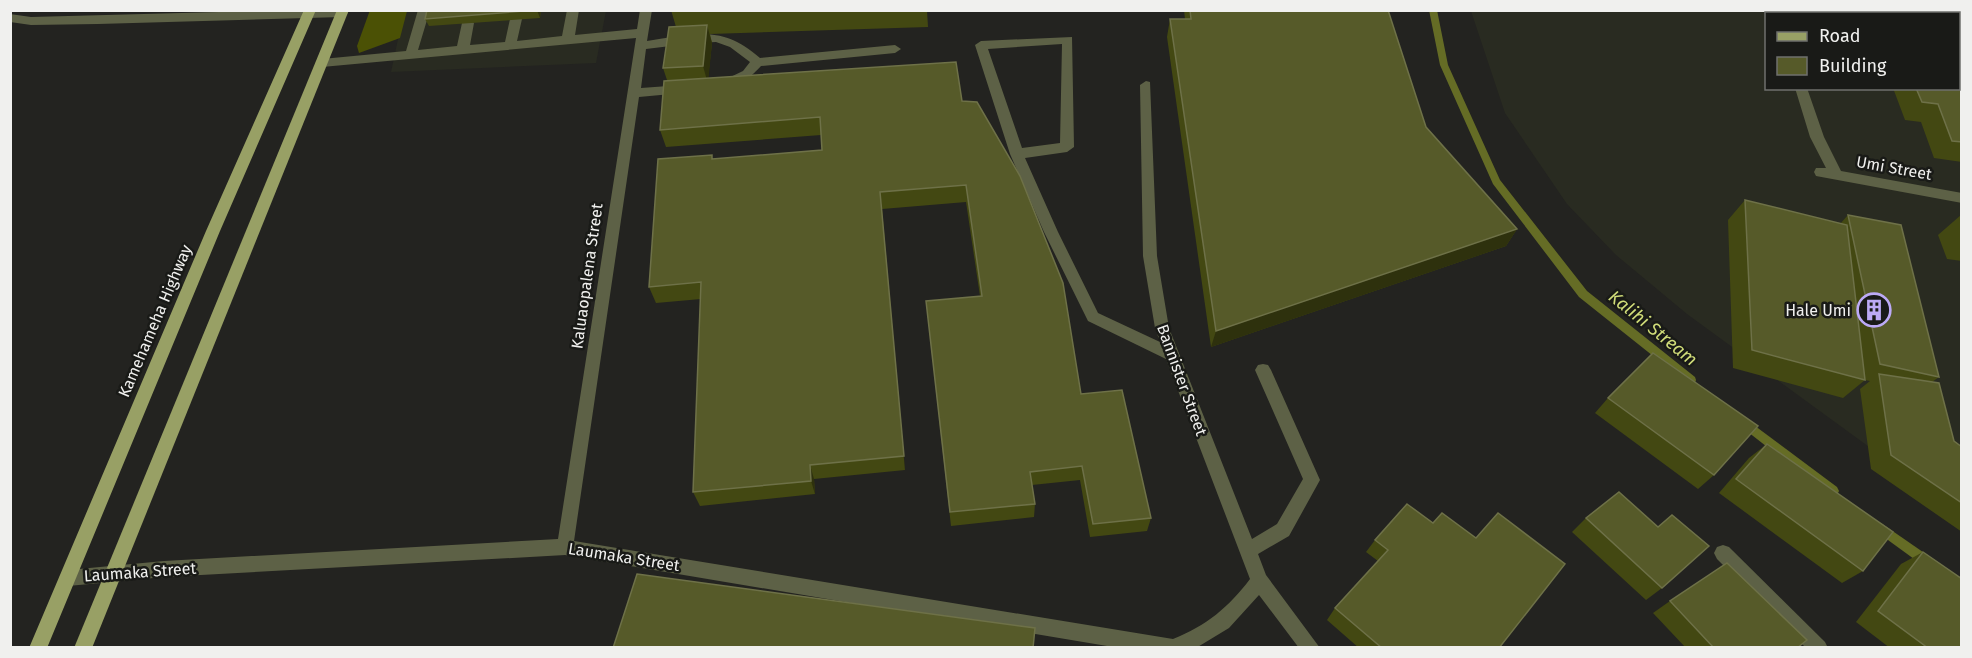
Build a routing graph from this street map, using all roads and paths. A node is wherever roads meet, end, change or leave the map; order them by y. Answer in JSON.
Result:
{"nodes":[{"id":1,"x":424,"y":10,"type":"edge"},
{"id":2,"x":573,"y":10,"type":"edge"},
{"id":3,"x":645,"y":10,"type":"edge"},
{"id":4,"x":342,"y":12,"type":"edge"},
{"id":5,"x":310,"y":13,"type":"edge"},
{"id":6,"x":10,"y":18,"type":"edge"},
{"id":7,"x":516,"y":19,"type":"edge"},
{"id":8,"x":468,"y":23,"type":"edge"},
{"id":9,"x":568,"y":39,"type":"junction"},
{"id":10,"x":640,"y":39,"type":"junction"},
{"id":11,"x":510,"y":45,"type":"junction"},
{"id":12,"x":463,"y":49,"type":"junction"},
{"id":13,"x":895,"y":49,"type":"dead end"},
{"id":14,"x":411,"y":54,"type":"junction"},
{"id":15,"x":757,"y":62,"type":"junction"},
{"id":16,"x":322,"y":63,"type":"junction"},
{"id":17,"x":1146,"y":85,"type":"dead end"},
{"id":18,"x":1802,"y":90,"type":"edge"},
{"id":19,"x":632,"y":93,"type":"junction"},
{"id":20,"x":1017,"y":154,"type":"junction"},
{"id":21,"x":1821,"y":172,"type":"dead end"},
{"id":22,"x":1836,"y":174,"type":"junction"},
{"id":23,"x":1962,"y":198,"type":"edge"},
{"id":24,"x":1170,"y":354,"type":"junction"},
{"id":25,"x":1263,"y":370,"type":"dead end"},
{"id":26,"x":565,"y":547,"type":"junction"},
{"id":27,"x":1247,"y":551,"type":"junction"},
{"id":28,"x":1723,"y":553,"type":"dead end"},
{"id":29,"x":113,"y":572,"type":"junction"},
{"id":30,"x":68,"y":578,"type":"junction"},
{"id":31,"x":1258,"y":580,"type":"junction"},
{"id":32,"x":1175,"y":647,"type":"edge"},
{"id":33,"x":38,"y":648,"type":"edge"},
{"id":34,"x":83,"y":648,"type":"edge"},
{"id":35,"x":1311,"y":648,"type":"edge"},
{"id":36,"x":1819,"y":648,"type":"edge"}],
"edges":[{"from":1,"to":14,"type":"street"},
{"from":2,"to":9,"type":"street"},
{"from":3,"to":10,"type":"street","name":"Kaluaopalena Street"},
{"from":4,"to":5,"type":"street"},
{"from":4,"to":16,"type":"main road"},
{"from":5,"to":6,"type":"street"},
{"from":5,"to":30,"type":"main road","name":"Kamehameha Highway"},
{"from":7,"to":11,"type":"street"},
{"from":8,"to":12,"type":"street"},
{"from":9,"to":10,"type":"street"},
{"from":9,"to":11,"type":"street"},
{"from":10,"to":15,"type":"street"},
{"from":10,"to":19,"type":"street","name":"Kaluaopalena Street"},
{"from":11,"to":12,"type":"street"},
{"from":12,"to":14,"type":"street"},
{"from":13,"to":15,"type":"street"},
{"from":14,"to":16,"type":"street"},
{"from":15,"to":19,"type":"street"},
{"from":16,"to":29,"type":"main road"},
{"from":17,"to":24,"type":"street","name":"Bannister Street"},
{"from":18,"to":22,"type":"street"},
{"from":19,"to":26,"type":"street","name":"Kaluaopalena Street"},
{"from":20,"to":20,"type":"street"},
{"from":20,"to":24,"type":"street"},
{"from":21,"to":22,"type":"street","name":"Umi Street"},
{"from":22,"to":23,"type":"street","name":"Umi Street"},
{"from":24,"to":27,"type":"street","name":"Bannister Street"},
{"from":25,"to":27,"type":"street"},
{"from":26,"to":29,"type":"street","name":"Laumaka Street"},
{"from":26,"to":32,"type":"street","name":"Laumaka Street"},
{"from":27,"to":31,"type":"street","name":"Bannister Street"},
{"from":28,"to":36,"type":"street"},
{"from":29,"to":30,"type":"street","name":"Laumaka Street"},
{"from":29,"to":34,"type":"main road"},
{"from":30,"to":33,"type":"main road","name":"Kamehameha Highway"},
{"from":31,"to":32,"type":"street"},
{"from":31,"to":35,"type":"street","name":"Bannister Street"}]}
